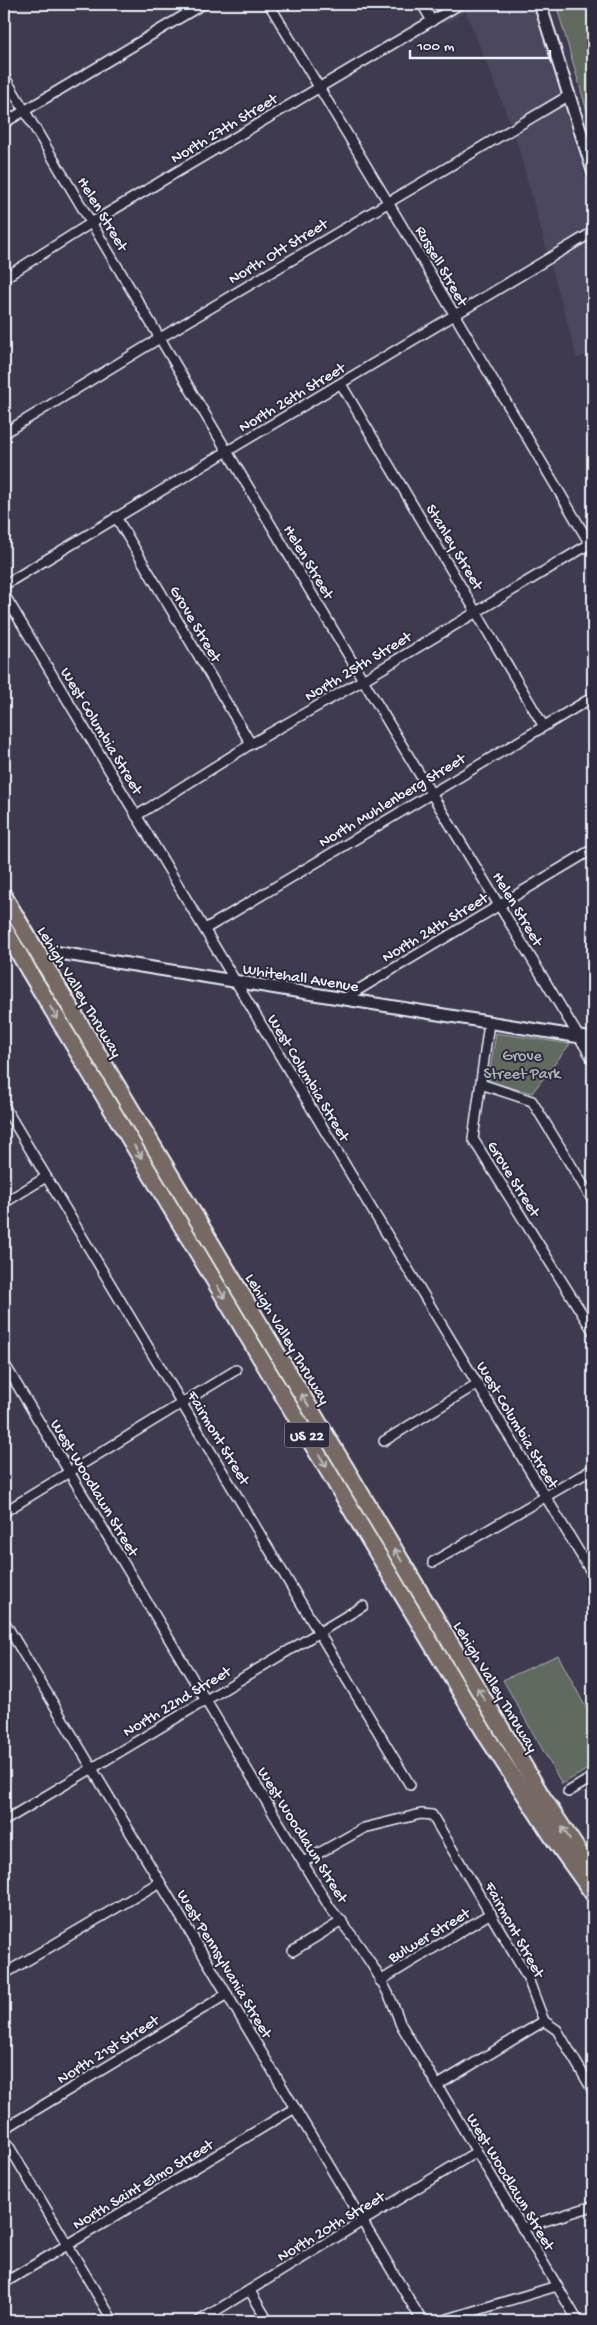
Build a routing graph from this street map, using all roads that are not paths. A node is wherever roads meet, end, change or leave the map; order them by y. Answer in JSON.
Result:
{"nodes":[{"id":1,"x":203,"y":4,"type":"edge"},
{"id":2,"x":268,"y":4,"type":"edge"},
{"id":3,"x":422,"y":4,"type":"edge"},
{"id":4,"x":460,"y":4,"type":"edge"},
{"id":5,"x":540,"y":4,"type":"edge"},
{"id":6,"x":432,"y":21,"type":"junction"},
{"id":7,"x":4,"y":76,"type":"edge"},
{"id":8,"x":318,"y":88,"type":"junction"},
{"id":9,"x":568,"y":96,"type":"junction"},
{"id":10,"x":25,"y":111,"type":"junction"},
{"id":11,"x":4,"y":123,"type":"edge"},
{"id":12,"x":593,"y":171,"type":"edge"},
{"id":13,"x":388,"y":202,"type":"junction"},
{"id":14,"x":93,"y":224,"type":"junction"},
{"id":15,"x":593,"y":232,"type":"edge"},
{"id":16,"x":4,"y":278,"type":"edge"},
{"id":17,"x":455,"y":315,"type":"junction"},
{"id":18,"x":160,"y":338,"type":"junction"},
{"id":19,"x":341,"y":384,"type":"junction"},
{"id":20,"x":4,"y":433,"type":"edge"},
{"id":21,"x":227,"y":451,"type":"junction"},
{"id":22,"x":116,"y":517,"type":"junction"},
{"id":23,"x":592,"y":543,"type":"edge"},
{"id":24,"x":4,"y":585,"type":"edge"},
{"id":25,"x":4,"y":594,"type":"edge"},
{"id":26,"x":477,"y":611,"type":"junction"},
{"id":27,"x":364,"y":680,"type":"junction"},
{"id":28,"x":593,"y":697,"type":"edge"},
{"id":29,"x":543,"y":725,"type":"junction"},
{"id":30,"x":251,"y":744,"type":"junction"},
{"id":31,"x":432,"y":792,"type":"junction"},
{"id":32,"x":136,"y":816,"type":"junction"},
{"id":33,"x":593,"y":849,"type":"edge"},
{"id":34,"x":4,"y":896,"type":"edge"},
{"id":35,"x":499,"y":904,"type":"junction"},
{"id":36,"x":4,"y":928,"type":"edge"},
{"id":37,"x":205,"y":929,"type":"junction"},
{"id":38,"x":4,"y":944,"type":"edge"},
{"id":39,"x":235,"y":982,"type":"junction"},
{"id":40,"x":343,"y":999,"type":"junction"},
{"id":41,"x":489,"y":1023,"type":"junction"},
{"id":42,"x":579,"y":1037,"type":"junction"},
{"id":43,"x":593,"y":1039,"type":"edge"},
{"id":44,"x":593,"y":1060,"type":"edge"},
{"id":45,"x":481,"y":1084,"type":"junction"},
{"id":46,"x":4,"y":1106,"type":"edge"},
{"id":47,"x":46,"y":1177,"type":"junction"},
{"id":48,"x":593,"y":1201,"type":"edge"},
{"id":49,"x":4,"y":1203,"type":"edge"},
{"id":50,"x":593,"y":1331,"type":"edge"},
{"id":51,"x":4,"y":1363,"type":"edge"},
{"id":52,"x":236,"y":1370,"type":"dead end"},
{"id":53,"x":477,"y":1384,"type":"junction"},
{"id":54,"x":183,"y":1404,"type":"junction"},
{"id":55,"x":384,"y":1441,"type":"dead end"},
{"id":56,"x":593,"y":1469,"type":"edge"},
{"id":57,"x":70,"y":1473,"type":"junction"},
{"id":58,"x":546,"y":1497,"type":"junction"},
{"id":59,"x":4,"y":1512,"type":"edge"},
{"id":60,"x":433,"y":1562,"type":"dead end"},
{"id":61,"x":593,"y":1575,"type":"edge"},
{"id":62,"x":363,"y":1606,"type":"dead end"},
{"id":63,"x":4,"y":1621,"type":"edge"},
{"id":64,"x":320,"y":1632,"type":"junction"},
{"id":65,"x":206,"y":1700,"type":"junction"},
{"id":66,"x":92,"y":1768,"type":"junction"},
{"id":67,"x":593,"y":1777,"type":"edge"},
{"id":68,"x":410,"y":1785,"type":"dead end"},
{"id":69,"x":568,"y":1792,"type":"dead end"},
{"id":70,"x":4,"y":1821,"type":"edge"},
{"id":71,"x":303,"y":1862,"type":"junction"},
{"id":72,"x":593,"y":1873,"type":"edge"},
{"id":73,"x":160,"y":1882,"type":"junction"},
{"id":74,"x":593,"y":1894,"type":"edge"},
{"id":75,"x":492,"y":1912,"type":"junction"},
{"id":76,"x":342,"y":1921,"type":"junction"},
{"id":77,"x":293,"y":1951,"type":"dead end"},
{"id":78,"x":4,"y":1974,"type":"edge"},
{"id":79,"x":380,"y":1981,"type":"junction"},
{"id":80,"x":227,"y":1994,"type":"junction"},
{"id":81,"x":544,"y":2021,"type":"junction"},
{"id":82,"x":438,"y":2085,"type":"junction"},
{"id":83,"x":593,"y":2091,"type":"edge"},
{"id":84,"x":295,"y":2108,"type":"junction"},
{"id":85,"x":4,"y":2129,"type":"edge"},
{"id":86,"x":4,"y":2138,"type":"edge"},
{"id":87,"x":476,"y":2152,"type":"junction"},
{"id":88,"x":593,"y":2206,"type":"edge"},
{"id":89,"x":364,"y":2222,"type":"junction"},
{"id":90,"x":522,"y":2228,"type":"junction"},
{"id":91,"x":67,"y":2245,"type":"junction"},
{"id":92,"x":4,"y":2283,"type":"edge"},
{"id":93,"x":557,"y":2286,"type":"junction"},
{"id":94,"x":250,"y":2291,"type":"junction"},
{"id":95,"x":113,"y":2321,"type":"edge"},
{"id":96,"x":199,"y":2321,"type":"edge"},
{"id":97,"x":268,"y":2321,"type":"edge"},
{"id":98,"x":422,"y":2321,"type":"edge"},
{"id":99,"x":441,"y":2321,"type":"edge"},
{"id":100,"x":578,"y":2321,"type":"edge"}],
"edges":[{"from":1,"to":10,"type":"street"},
{"from":2,"to":8,"type":"street","name":"Russell Street"},
{"from":3,"to":6,"type":"street"},
{"from":4,"to":6,"type":"street","name":"North 27th Street"},
{"from":5,"to":9,"type":"street"},
{"from":6,"to":8,"type":"street","name":"North 27th Street"},
{"from":7,"to":10,"type":"street","name":"Helen Street"},
{"from":8,"to":13,"type":"street","name":"Russell Street"},
{"from":8,"to":14,"type":"street","name":"North 27th Street"},
{"from":9,"to":12,"type":"street"},
{"from":9,"to":13,"type":"street","name":"North Ott Street"},
{"from":10,"to":11,"type":"street"},
{"from":10,"to":14,"type":"street","name":"Helen Street"},
{"from":13,"to":17,"type":"street","name":"Russell Street"},
{"from":13,"to":18,"type":"street","name":"North Ott Street"},
{"from":14,"to":16,"type":"street","name":"North 27th Street"},
{"from":14,"to":18,"type":"street","name":"Helen Street"},
{"from":15,"to":17,"type":"street","name":"North 26th Street"},
{"from":17,"to":19,"type":"street","name":"North 26th Street"},
{"from":17,"to":23,"type":"street","name":"Russell Street"},
{"from":18,"to":20,"type":"street","name":"North Ott Street"},
{"from":18,"to":21,"type":"street","name":"Helen Street"},
{"from":19,"to":21,"type":"street","name":"North 26th Street"},
{"from":19,"to":26,"type":"street","name":"Stanley Street"},
{"from":21,"to":22,"type":"street","name":"North 26th Street"},
{"from":21,"to":27,"type":"street","name":"Helen Street"},
{"from":22,"to":24,"type":"street","name":"North 26th Street"},
{"from":22,"to":30,"type":"street","name":"Grove Street"},
{"from":23,"to":26,"type":"street","name":"North 25th Street"},
{"from":25,"to":32,"type":"street","name":"West Columbia Street"},
{"from":26,"to":27,"type":"street","name":"North 25th Street"},
{"from":26,"to":29,"type":"street","name":"Stanley Street"},
{"from":27,"to":30,"type":"street","name":"North 25th Street"},
{"from":27,"to":31,"type":"street","name":"Helen Street"},
{"from":28,"to":29,"type":"street","name":"North Muhlenberg Street"},
{"from":29,"to":31,"type":"street","name":"North Muhlenberg Street"},
{"from":30,"to":32,"type":"street","name":"North 25th Street"},
{"from":31,"to":35,"type":"street","name":"Helen Street"},
{"from":31,"to":37,"type":"street","name":"North Muhlenberg Street"},
{"from":32,"to":37,"type":"street","name":"West Columbia Street"},
{"from":33,"to":35,"type":"street","name":"North 24th Street"},
{"from":72,"to":34,"type":"highway","name":"Lehigh Valley Thruway","number":"US 22","one_way":true,"bridge":true},
{"from":35,"to":40,"type":"street","name":"North 24th Street"},
{"from":35,"to":42,"type":"street","name":"Helen Street"},
{"from":36,"to":74,"type":"highway","name":"Lehigh Valley Thruway","number":"US 22","one_way":true,"bridge":true},
{"from":37,"to":39,"type":"street","name":"West Columbia Street"},
{"from":38,"to":39,"type":"street","name":"Whitehall Avenue"},
{"from":39,"to":40,"type":"street","name":"Whitehall Avenue"},
{"from":39,"to":53,"type":"street","name":"West Columbia Street"},
{"from":40,"to":41,"type":"street","name":"Whitehall Avenue"},
{"from":41,"to":42,"type":"street","name":"Whitehall Avenue"},
{"from":41,"to":45,"type":"street","name":"Grove Street"},
{"from":42,"to":43,"type":"street","name":"Whitehall Avenue"},
{"from":42,"to":44,"type":"street","name":"Helen Street"},
{"from":45,"to":48,"type":"street"},
{"from":45,"to":50,"type":"street","name":"Grove Street"},
{"from":46,"to":47,"type":"street","name":"Fairmont Street"},
{"from":47,"to":49,"type":"street"},
{"from":47,"to":54,"type":"street","name":"Fairmont Street"},
{"from":51,"to":57,"type":"street","name":"West Woodlawn Street"},
{"from":52,"to":54,"type":"street"},
{"from":53,"to":55,"type":"street"},
{"from":53,"to":58,"type":"street","name":"West Columbia Street"},
{"from":54,"to":57,"type":"street"},
{"from":54,"to":64,"type":"street","name":"Fairmont Street"},
{"from":56,"to":58,"type":"street"},
{"from":57,"to":59,"type":"street"},
{"from":57,"to":65,"type":"street","name":"West Woodlawn Street"},
{"from":58,"to":60,"type":"street"},
{"from":58,"to":61,"type":"street","name":"West Columbia Street"},
{"from":62,"to":64,"type":"street","name":"North 22nd Street"},
{"from":63,"to":66,"type":"street","name":"West Pennsylvania Street"},
{"from":64,"to":65,"type":"street","name":"North 22nd Street"},
{"from":64,"to":68,"type":"street","name":"Fairmont Street"},
{"from":65,"to":66,"type":"street","name":"North 22nd Street"},
{"from":65,"to":71,"type":"street","name":"West Woodlawn Street"},
{"from":66,"to":70,"type":"street","name":"North 22nd Street"},
{"from":66,"to":73,"type":"street","name":"West Pennsylvania Street"},
{"from":67,"to":69,"type":"street"},
{"from":71,"to":75,"type":"street","name":"Fairmont Street"},
{"from":71,"to":76,"type":"street","name":"West Woodlawn Street"},
{"from":73,"to":78,"type":"street"},
{"from":73,"to":80,"type":"street","name":"West Pennsylvania Street"},
{"from":75,"to":79,"type":"street","name":"Bulwer Street"},
{"from":75,"to":81,"type":"street","name":"Fairmont Street"},
{"from":76,"to":77,"type":"street"},
{"from":76,"to":79,"type":"street","name":"West Woodlawn Street"},
{"from":79,"to":82,"type":"street","name":"West Woodlawn Street"},
{"from":80,"to":84,"type":"street","name":"West Pennsylvania Street"},
{"from":80,"to":85,"type":"street","name":"North 21st Street"},
{"from":81,"to":82,"type":"street"},
{"from":81,"to":83,"type":"street","name":"Fairmont Street"},
{"from":82,"to":87,"type":"street","name":"West Woodlawn Street"},
{"from":84,"to":89,"type":"street","name":"West Pennsylvania Street"},
{"from":84,"to":91,"type":"street","name":"North Saint Elmo Street"},
{"from":86,"to":91,"type":"street"},
{"from":87,"to":89,"type":"street","name":"North 20th Street"},
{"from":87,"to":90,"type":"street","name":"West Woodlawn Street"},
{"from":88,"to":90,"type":"street"},
{"from":89,"to":94,"type":"street","name":"North 20th Street"},
{"from":89,"to":98,"type":"street","name":"West Pennsylvania Street"},
{"from":90,"to":93,"type":"street","name":"West Woodlawn Street"},
{"from":91,"to":92,"type":"street","name":"North Saint Elmo Street"},
{"from":91,"to":95,"type":"street"},
{"from":93,"to":99,"type":"street"},
{"from":93,"to":100,"type":"street","name":"West Woodlawn Street"},
{"from":94,"to":96,"type":"street","name":"North 20th Street"},
{"from":94,"to":97,"type":"street"}]}
